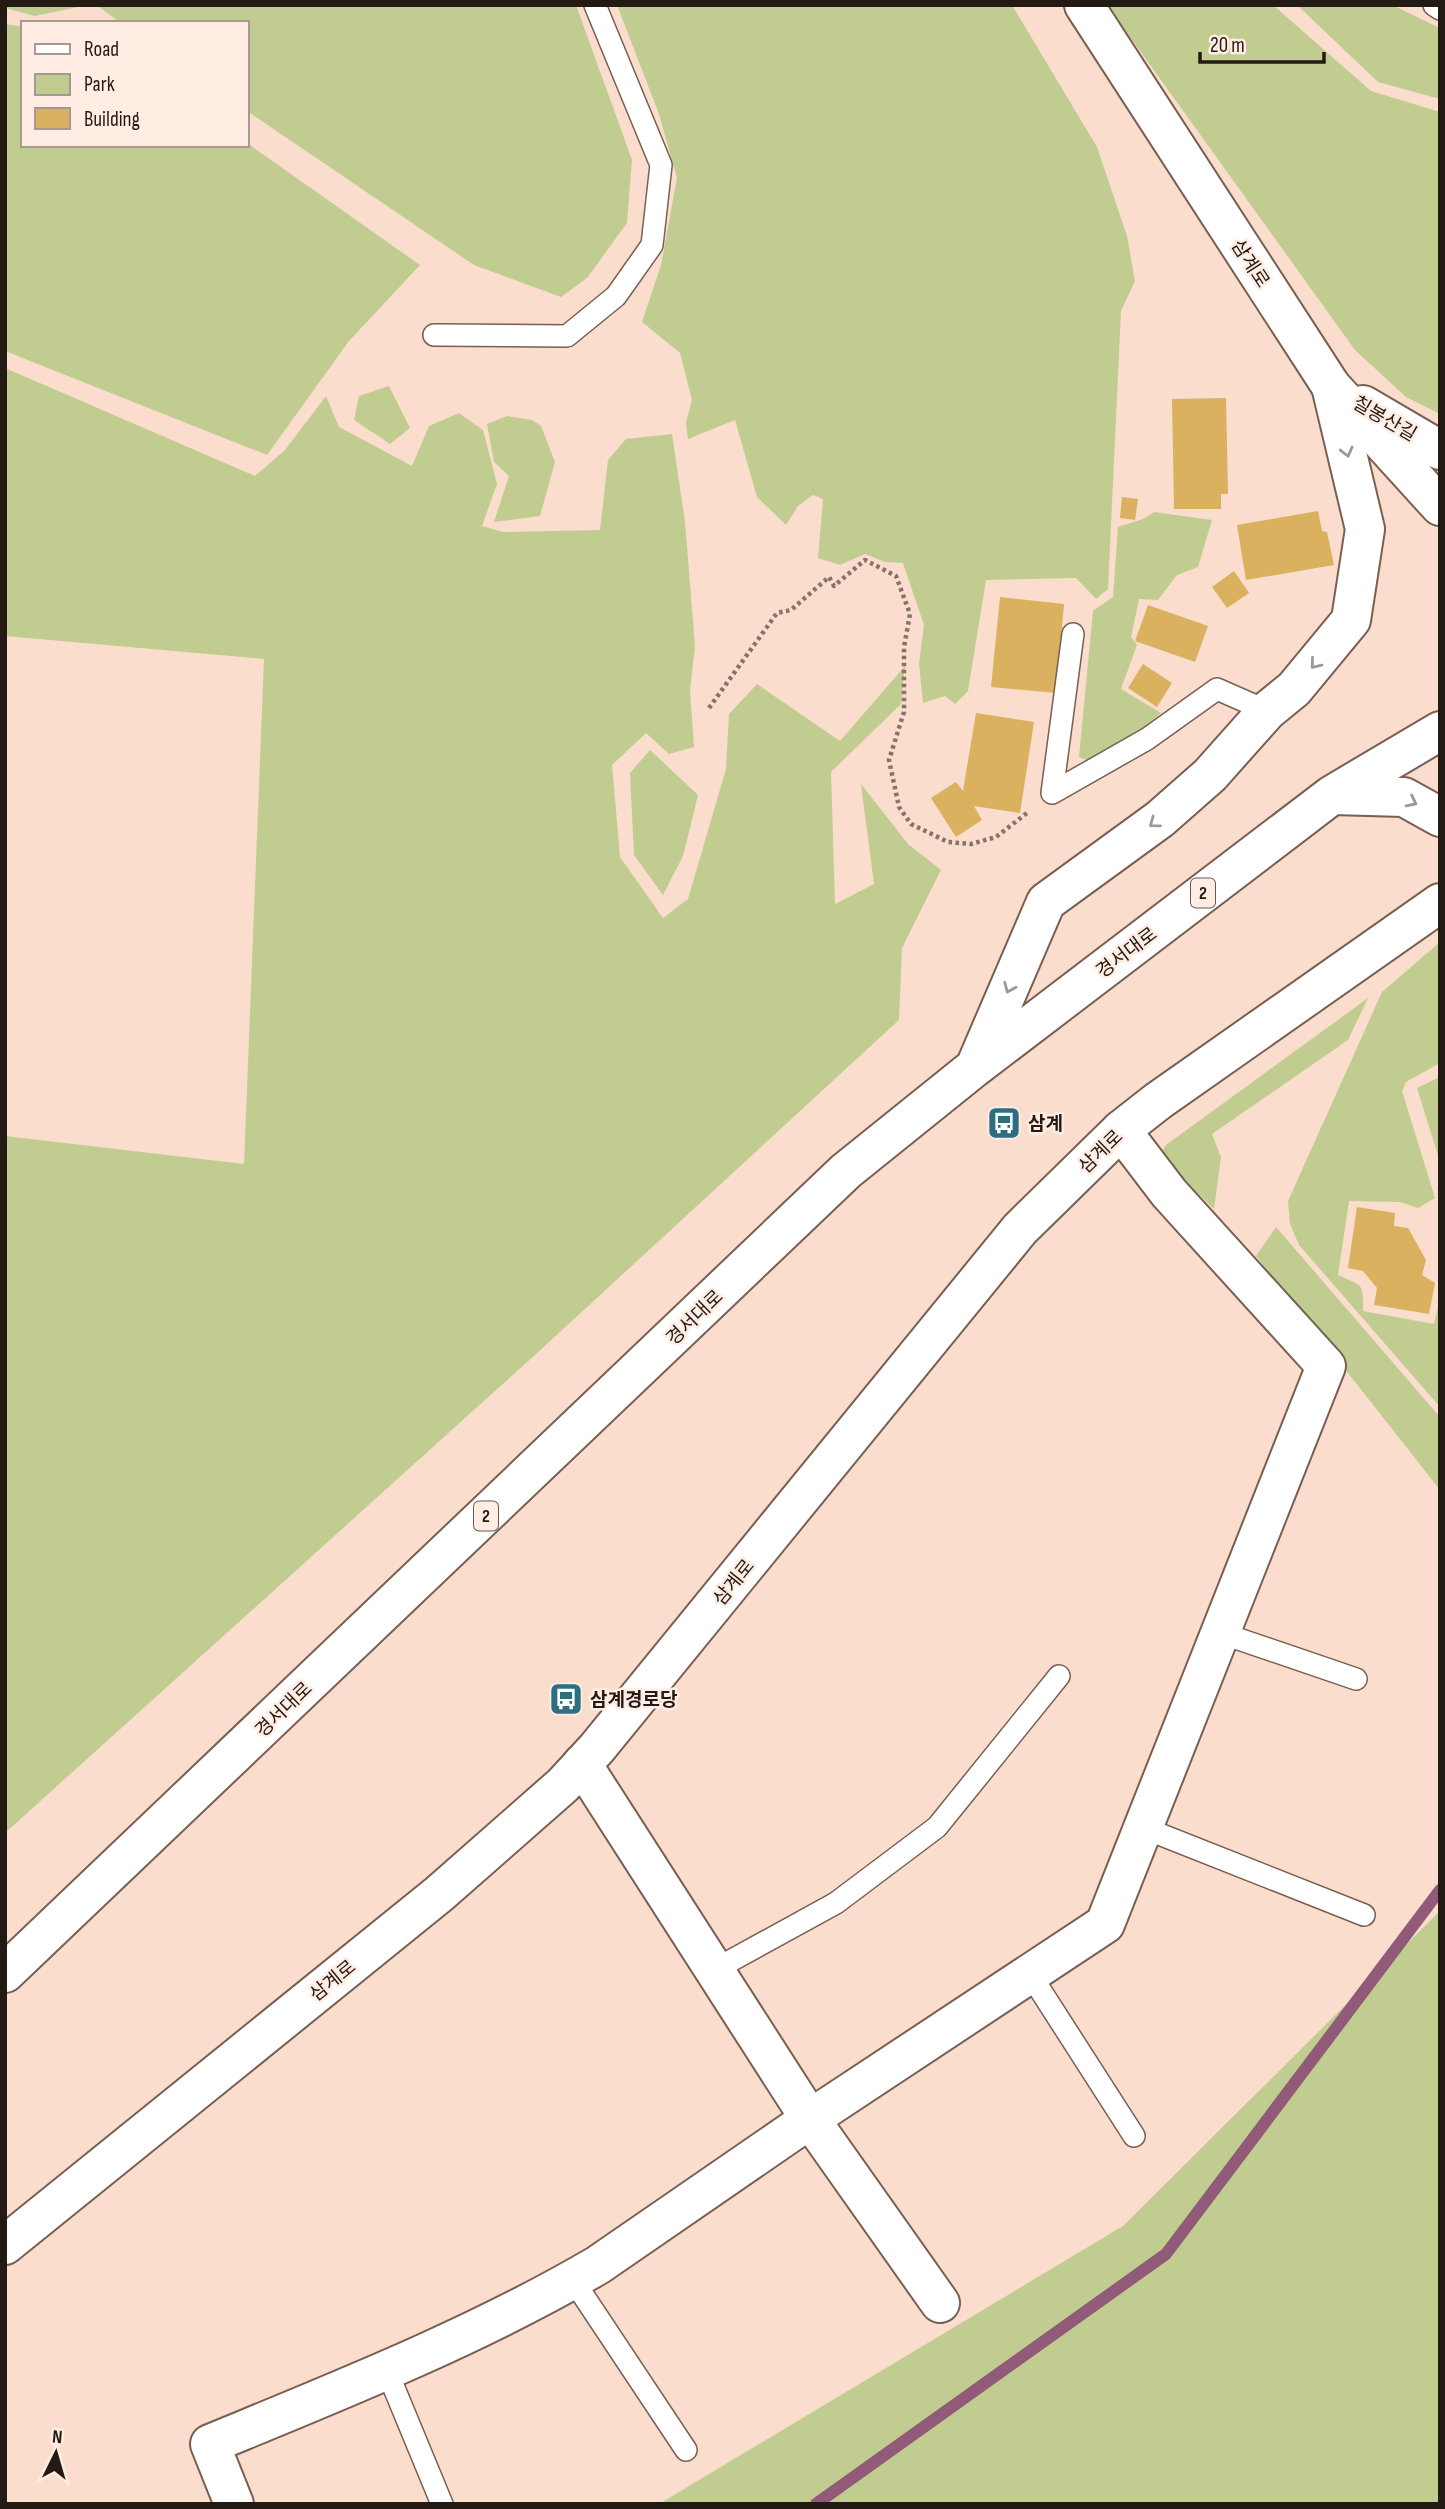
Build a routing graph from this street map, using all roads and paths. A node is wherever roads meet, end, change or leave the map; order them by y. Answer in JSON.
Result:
{"nodes":[{"id":1,"x":595,"y":5,"type":"edge"},
{"id":2,"x":1084,"y":5,"type":"edge"},
{"id":3,"x":1434,"y":5,"type":"edge"},
{"id":4,"x":1440,"y":9,"type":"edge"},
{"id":5,"x":434,"y":335,"type":"dead end"},
{"id":6,"x":1331,"y":386,"type":"junction"},
{"id":7,"x":1440,"y":450,"type":"edge"},
{"id":8,"x":1440,"y":506,"type":"edge"},
{"id":9,"x":1073,"y":634,"type":"dead end"},
{"id":10,"x":709,"y":708,"type":"dead end"},
{"id":11,"x":1266,"y":711,"type":"junction"},
{"id":12,"x":1440,"y":731,"type":"edge"},
{"id":13,"x":1052,"y":793,"type":"junction"},
{"id":14,"x":1332,"y":795,"type":"junction"},
{"id":15,"x":1440,"y":817,"type":"edge"},
{"id":16,"x":1440,"y":903,"type":"edge"},
{"id":17,"x":974,"y":1068,"type":"junction"},
{"id":18,"x":1121,"y":1130,"type":"junction"},
{"id":19,"x":1221,"y":1633,"type":"junction"},
{"id":20,"x":1059,"y":1676,"type":"dead end"},
{"id":21,"x":1356,"y":1679,"type":"dead end"},
{"id":22,"x":582,"y":1764,"type":"junction"},
{"id":23,"x":1144,"y":1828,"type":"junction"},
{"id":24,"x":1364,"y":1915,"type":"dead end"},
{"id":25,"x":714,"y":1970,"type":"junction"},
{"id":26,"x":5,"y":1973,"type":"edge"},
{"id":27,"x":1030,"y":1974,"type":"junction"},
{"id":28,"x":810,"y":2119,"type":"junction"},
{"id":29,"x":1134,"y":2136,"type":"dead end"},
{"id":30,"x":5,"y":2245,"type":"edge"},
{"id":31,"x":573,"y":2280,"type":"junction"},
{"id":32,"x":940,"y":2303,"type":"dead end"},
{"id":33,"x":387,"y":2371,"type":"junction"},
{"id":34,"x":686,"y":2450,"type":"dead end"},
{"id":35,"x":234,"y":2504,"type":"edge"},
{"id":36,"x":442,"y":2504,"type":"edge"}],
"edges":[{"from":1,"to":5,"type":"lane"},
{"from":2,"to":6,"type":"street","name":"삼계로"},
{"from":3,"to":4,"type":"lane"},
{"from":6,"to":7,"type":"street","name":"칠봉산길"},
{"from":6,"to":8,"type":"street","name":"삼계로"},
{"from":6,"to":11,"type":"street","one_way":true},
{"from":9,"to":13,"type":"lane"},
{"from":10,"to":13,"type":"path"},
{"from":11,"to":13,"type":"lane"},
{"from":11,"to":17,"type":"street","one_way":true},
{"from":12,"to":14,"type":"street","name":"경서대로","number":"2"},
{"from":14,"to":15,"type":"street","one_way":true},
{"from":14,"to":17,"type":"street","name":"경서대로","number":"2"},
{"from":16,"to":18,"type":"street","name":"삼계로"},
{"from":17,"to":26,"type":"street","name":"경서대로","number":"2"},
{"from":18,"to":19,"type":"street"},
{"from":18,"to":22,"type":"street","name":"삼계로"},
{"from":19,"to":21,"type":"lane"},
{"from":19,"to":23,"type":"street"},
{"from":20,"to":25,"type":"lane"},
{"from":22,"to":25,"type":"street"},
{"from":22,"to":30,"type":"street","name":"삼계로"},
{"from":23,"to":24,"type":"lane"},
{"from":23,"to":27,"type":"street"},
{"from":25,"to":28,"type":"street"},
{"from":27,"to":28,"type":"street"},
{"from":27,"to":29,"type":"lane"},
{"from":28,"to":31,"type":"street"},
{"from":28,"to":32,"type":"street"},
{"from":31,"to":33,"type":"street"},
{"from":31,"to":34,"type":"lane"},
{"from":33,"to":35,"type":"street"},
{"from":33,"to":36,"type":"lane"}]}
